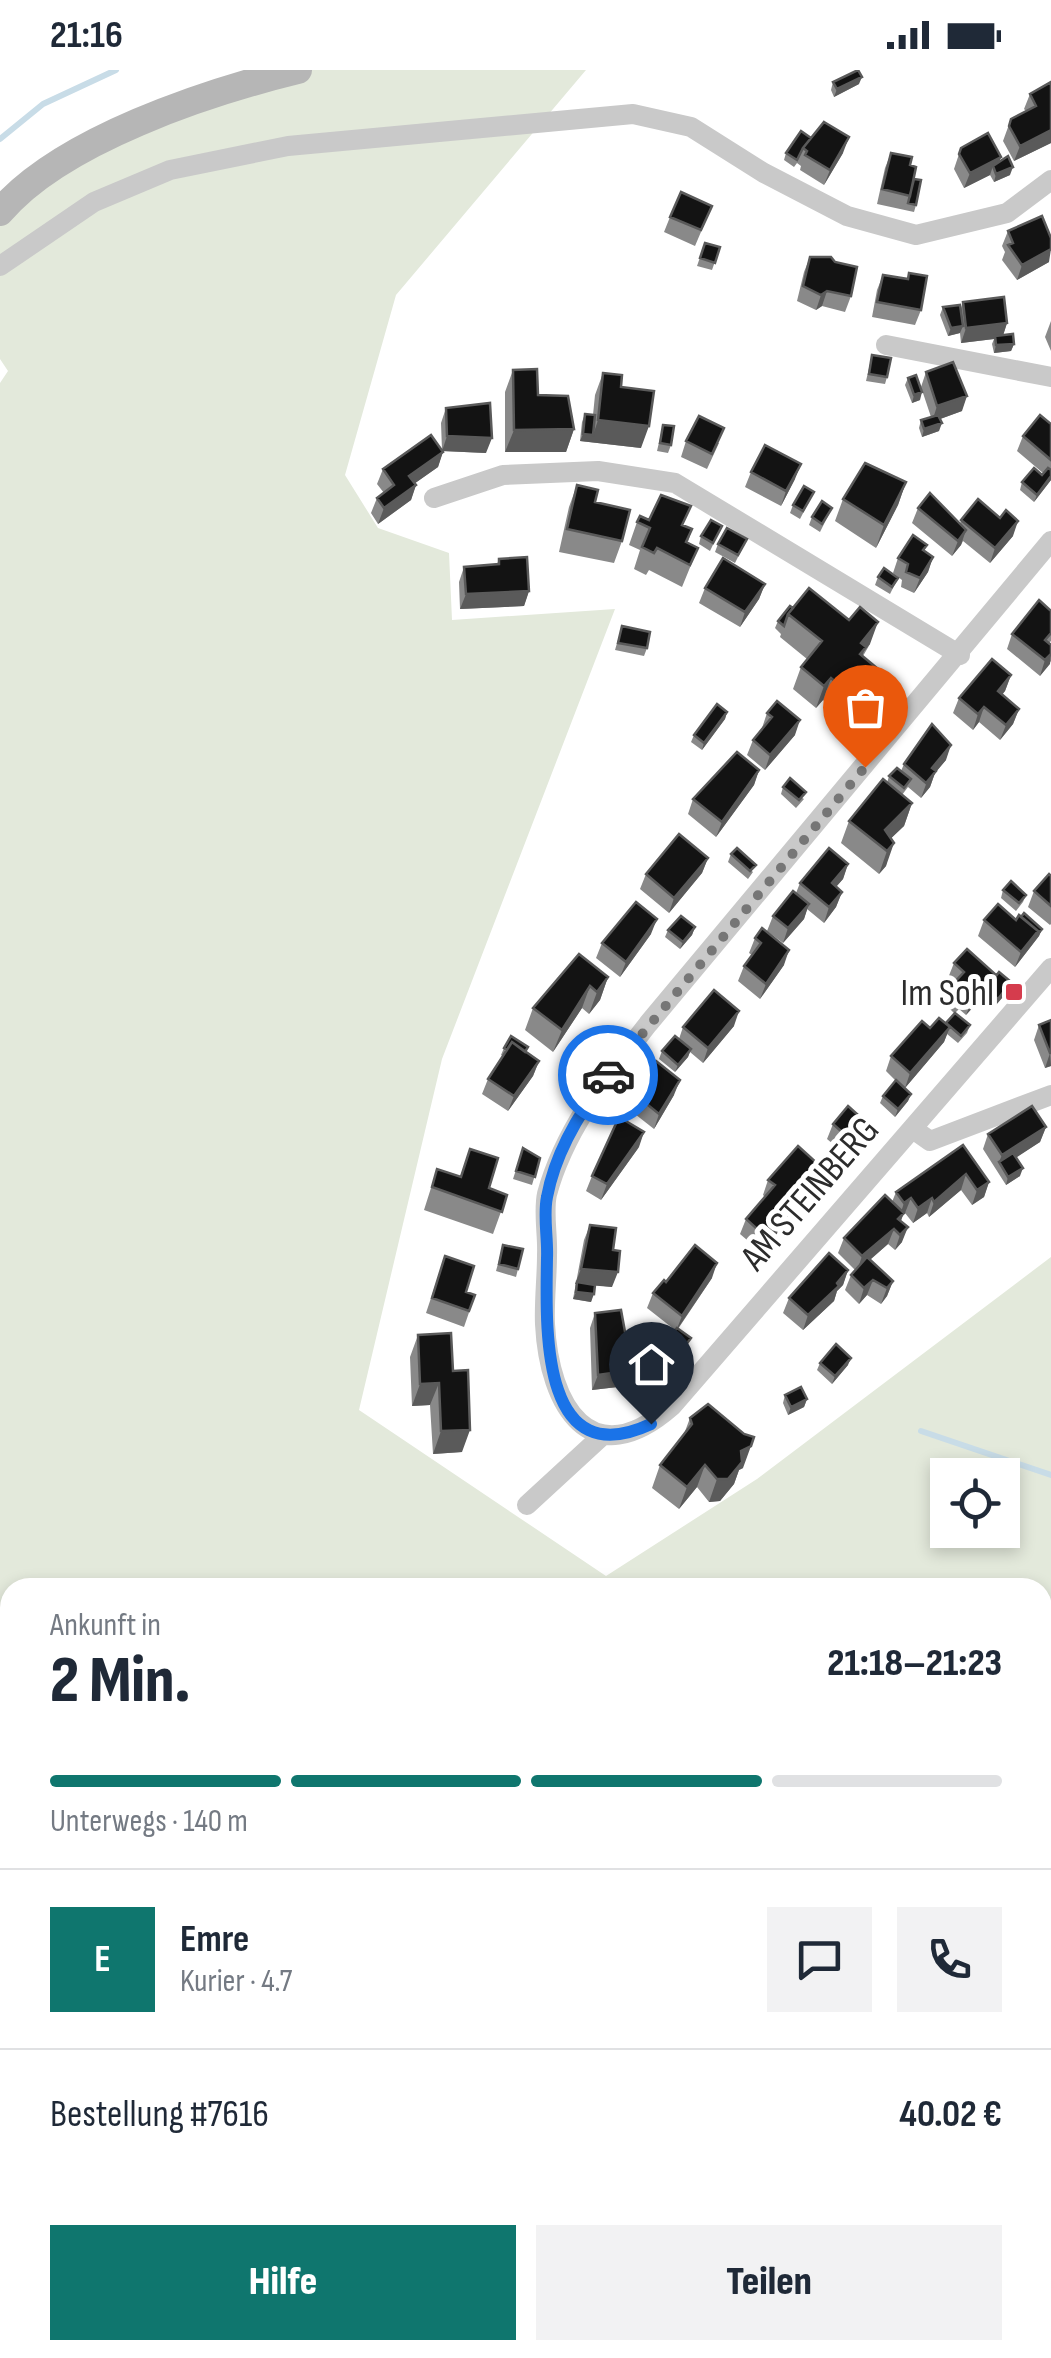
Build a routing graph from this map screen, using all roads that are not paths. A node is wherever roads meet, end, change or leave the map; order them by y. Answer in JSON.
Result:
{"nodes":[{"id":1,"x":298,"y":70,"type":"edge"},
{"id":2,"x":1051,"y":180,"type":"edge"},
{"id":3,"x":0,"y":212,"type":"edge"},
{"id":4,"x":0,"y":266,"type":"edge"},
{"id":5,"x":886,"y":344,"type":"dead end"},
{"id":6,"x":1051,"y":377,"type":"edge"},
{"id":7,"x":434,"y":498,"type":"dead end"},
{"id":8,"x":1051,"y":541,"type":"edge"},
{"id":9,"x":960,"y":654,"type":"junction"},
{"id":10,"x":1051,"y":968,"type":"edge"},
{"id":11,"x":1051,"y":1095,"type":"edge"},
{"id":12,"x":913,"y":1129,"type":"junction"},
{"id":13,"x":602,"y":1436,"type":"junction"},
{"id":14,"x":527,"y":1504,"type":"dead end"}],
"edges":[{"from":1,"to":3,"type":"street"},
{"from":2,"to":4,"type":"street"},
{"from":5,"to":6,"type":"street"},
{"from":7,"to":9,"type":"street"},
{"from":8,"to":9,"type":"street"},
{"from":9,"to":13,"type":"street"},
{"from":10,"to":12,"type":"street","name":"AM STEINBERG"},
{"from":11,"to":12,"type":"street"},
{"from":12,"to":13,"type":"street","name":"AM STEINBERG"},
{"from":13,"to":14,"type":"street"}]}
